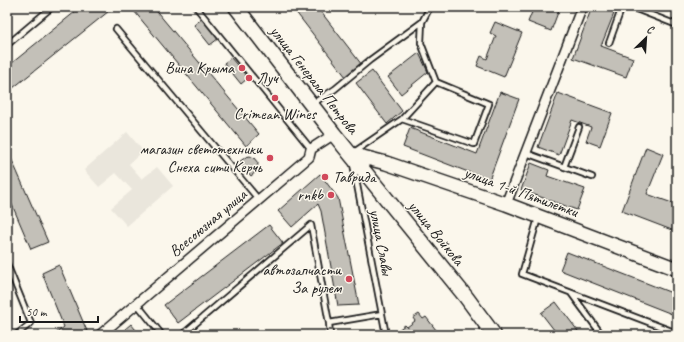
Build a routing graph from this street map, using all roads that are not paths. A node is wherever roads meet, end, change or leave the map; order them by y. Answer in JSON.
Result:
{"nodes":[{"id":1,"x":52,"y":7,"type":"edge"},
{"id":2,"x":196,"y":7,"type":"edge"},
{"id":3,"x":236,"y":7,"type":"edge"},
{"id":4,"x":430,"y":7,"type":"edge"},
{"id":5,"x":582,"y":7,"type":"edge"},
{"id":6,"x":622,"y":7,"type":"edge"},
{"id":7,"x":631,"y":7,"type":"edge"},
{"id":8,"x":422,"y":22,"type":"junction"},
{"id":9,"x":677,"y":25,"type":"edge"},
{"id":10,"x":116,"y":29,"type":"dead end"},
{"id":11,"x":609,"y":42,"type":"dead end"},
{"id":12,"x":7,"y":45,"type":"edge"},
{"id":13,"x":436,"y":82,"type":"junction"},
{"id":14,"x":312,"y":104,"type":"junction"},
{"id":15,"x":402,"y":119,"type":"junction"},
{"id":16,"x":579,"y":127,"type":"dead end"},
{"id":17,"x":334,"y":134,"type":"junction"},
{"id":18,"x":312,"y":149,"type":"junction"},
{"id":19,"x":526,"y":152,"type":"junction"},
{"id":20,"x":351,"y":154,"type":"junction"},
{"id":21,"x":564,"y":167,"type":"junction"},
{"id":22,"x":592,"y":177,"type":"dead end"},
{"id":23,"x":258,"y":200,"type":"junction"},
{"id":24,"x":506,"y":204,"type":"junction"},
{"id":25,"x":539,"y":216,"type":"junction"},
{"id":26,"x":7,"y":264,"type":"edge"},
{"id":27,"x":677,"y":269,"type":"edge"},
{"id":28,"x":571,"y":293,"type":"junction"},
{"id":29,"x":136,"y":304,"type":"junction"},
{"id":30,"x":382,"y":314,"type":"junction"},
{"id":31,"x":329,"y":323,"type":"junction"},
{"id":32,"x":677,"y":333,"type":"edge"},
{"id":33,"x":16,"y":335,"type":"edge"},
{"id":34,"x":100,"y":335,"type":"edge"},
{"id":35,"x":162,"y":335,"type":"edge"},
{"id":36,"x":182,"y":335,"type":"edge"},
{"id":37,"x":330,"y":335,"type":"edge"},
{"id":38,"x":386,"y":335,"type":"edge"},
{"id":39,"x":494,"y":335,"type":"edge"},
{"id":40,"x":602,"y":335,"type":"edge"}],
"edges":[{"from":1,"to":12,"type":"lane"},
{"from":2,"to":18,"type":"lane"},
{"from":3,"to":14,"type":"main road","name":"улица Генерала Петрова"},
{"from":4,"to":8,"type":"lane"},
{"from":5,"to":19,"type":"street"},
{"from":6,"to":11,"type":"lane"},
{"from":7,"to":9,"type":"lane"},
{"from":8,"to":13,"type":"lane"},
{"from":8,"to":14,"type":"lane"},
{"from":10,"to":23,"type":"lane"},
{"from":13,"to":15,"type":"lane"},
{"from":13,"to":15,"type":"lane"},
{"from":14,"to":17,"type":"main road","name":"улица Генерала Петрова"},
{"from":15,"to":20,"type":"lane"},
{"from":16,"to":21,"type":"lane"},
{"from":17,"to":18,"type":"street","name":"Всесоюзная улица"},
{"from":17,"to":20,"type":"main road","name":"улица Генерала Петрова"},
{"from":18,"to":23,"type":"street","name":"Всесоюзная улица"},
{"from":19,"to":21,"type":"lane"},
{"from":19,"to":24,"type":"street"},
{"from":20,"to":24,"type":"main road","name":"улица 1-й Пятилетки"},
{"from":20,"to":30,"type":"lane","name":"улица Славы"},
{"from":20,"to":39,"type":"main road","name":"улица Войкова"},
{"from":21,"to":22,"type":"lane"},
{"from":23,"to":29,"type":"street","name":"Всесоюзная улица"},
{"from":24,"to":25,"type":"main road","name":"улица 1-й Пятилетки"},
{"from":25,"to":27,"type":"main road","name":"улица 1-й Пятилетки"},
{"from":25,"to":28,"type":"lane"},
{"from":26,"to":33,"type":"lane"},
{"from":28,"to":32,"type":"lane"},
{"from":28,"to":40,"type":"lane"},
{"from":29,"to":34,"type":"street","name":"Всесоюзная улица"},
{"from":29,"to":35,"type":"lane"},
{"from":30,"to":31,"type":"lane"},
{"from":30,"to":38,"type":"lane","name":"улица Славы"},
{"from":31,"to":36,"type":"lane"},
{"from":31,"to":37,"type":"lane"}]}
